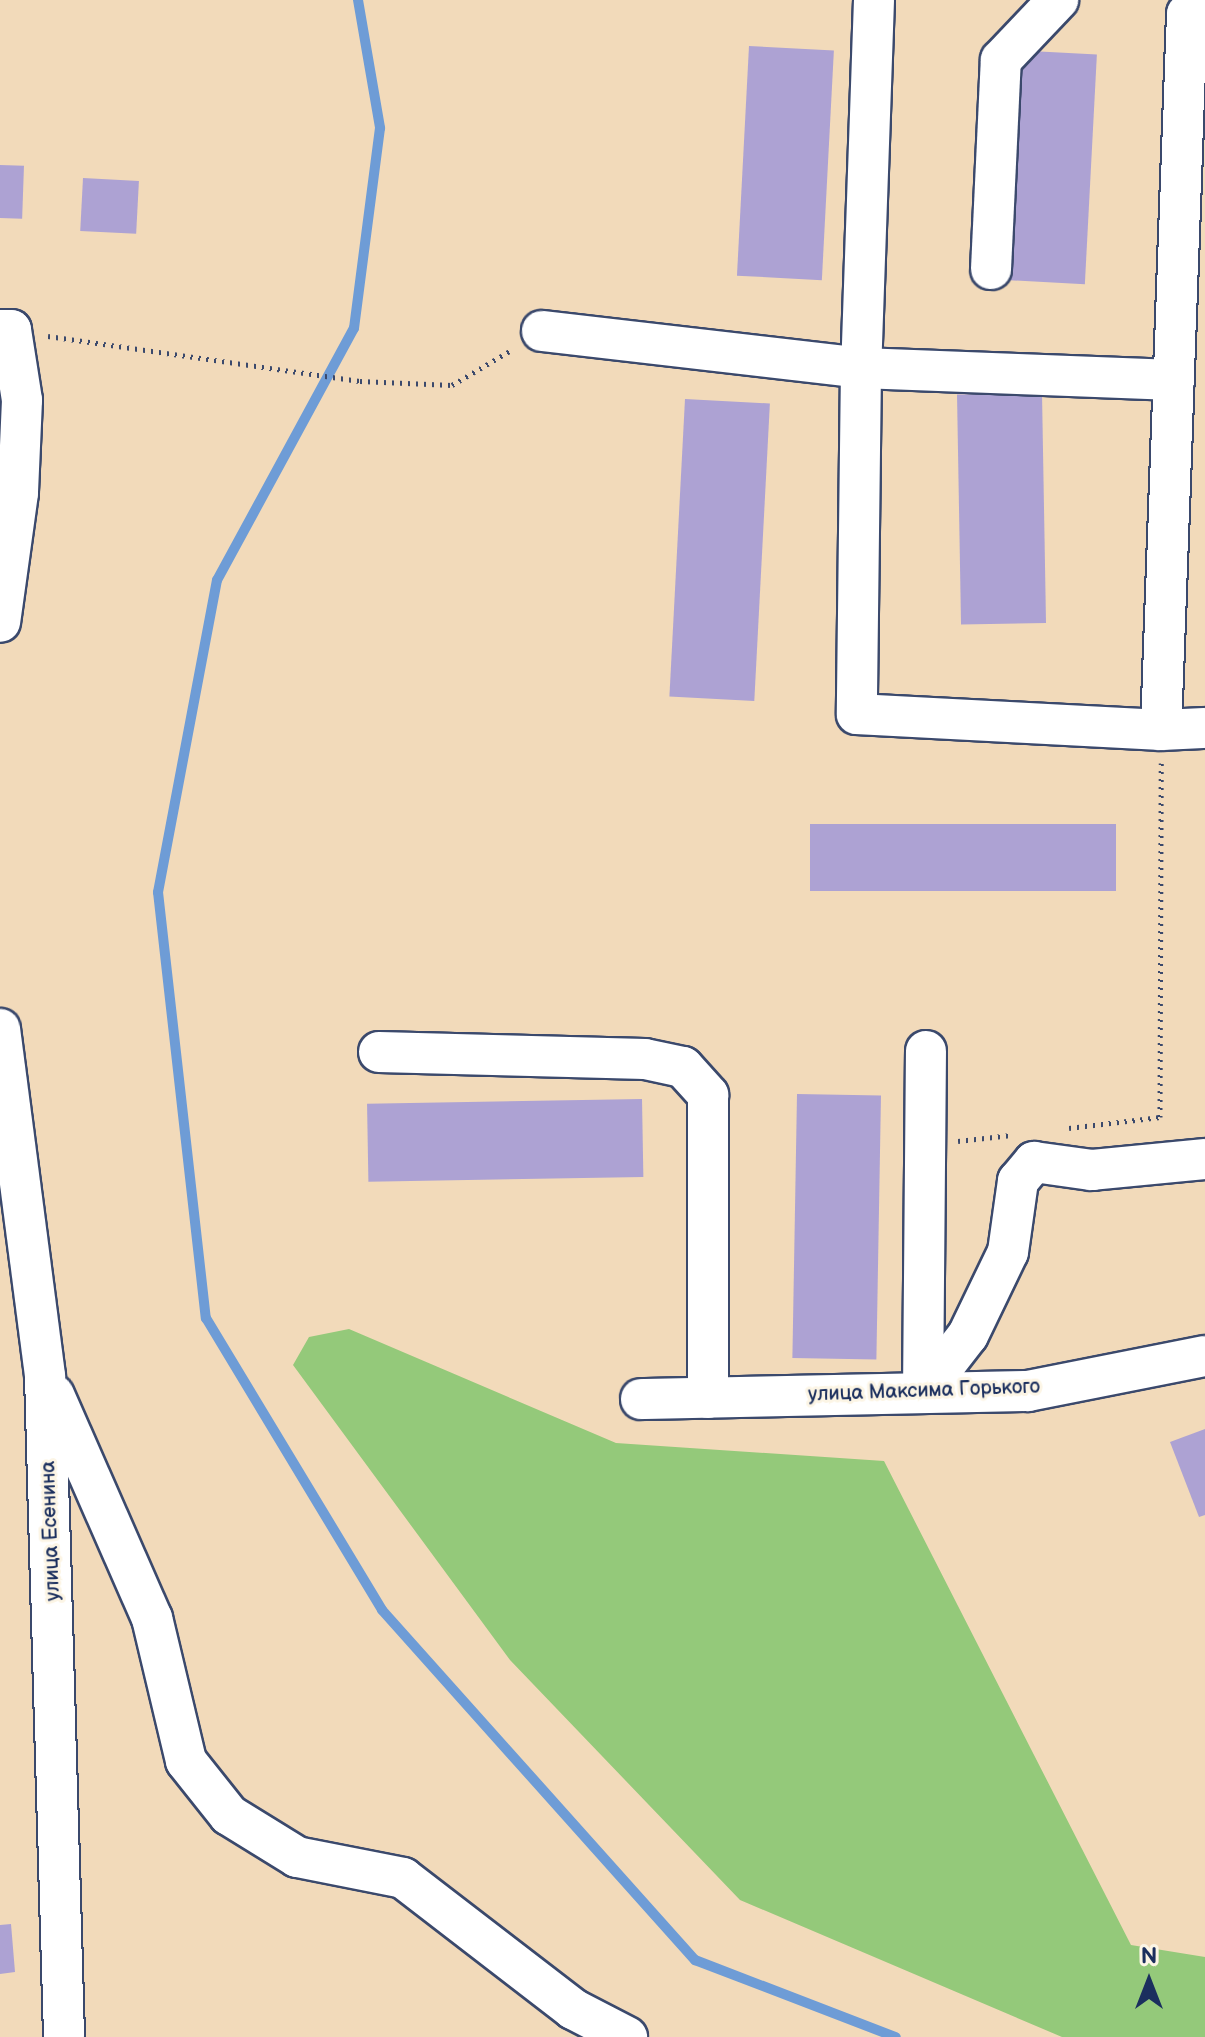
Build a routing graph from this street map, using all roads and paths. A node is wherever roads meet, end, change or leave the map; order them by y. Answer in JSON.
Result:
{"nodes":[{"id":1,"x":874,"y":0,"type":"edge"},
{"id":2,"x":1058,"y":0,"type":"edge"},
{"id":3,"x":1205,"y":14,"type":"edge"},
{"id":4,"x":991,"y":269,"type":"dead end"},
{"id":5,"x":6,"y":330,"type":"edge"},
{"id":6,"x":542,"y":331,"type":"joint"},
{"id":7,"x":861,"y":368,"type":"junction"},
{"id":8,"x":1174,"y":380,"type":"junction"},
{"id":9,"x":0,"y":622,"type":"edge"},
{"id":10,"x":1205,"y":728,"type":"edge"},
{"id":11,"x":1161,"y":730,"type":"junction"},
{"id":12,"x":0,"y":1029,"type":"edge"},
{"id":13,"x":926,"y":1051,"type":"dead end"},
{"id":14,"x":379,"y":1052,"type":"dead end"},
{"id":15,"x":1066,"y":1128,"type":"dead end"},
{"id":16,"x":1019,"y":1134,"type":"dead end"},
{"id":17,"x":925,"y":1145,"type":"junction"},
{"id":18,"x":1205,"y":1159,"type":"edge"},
{"id":19,"x":1205,"y":1356,"type":"edge"},
{"id":20,"x":45,"y":1376,"type":"junction"},
{"id":21,"x":923,"y":1393,"type":"junction"},
{"id":22,"x":708,"y":1398,"type":"junction"},
{"id":23,"x":641,"y":1399,"type":"dead end"},
{"id":24,"x":64,"y":2037,"type":"edge"},
{"id":25,"x":627,"y":2037,"type":"edge"}],
"edges":[{"from":1,"to":7,"type":"street"},
{"from":2,"to":4,"type":"street"},
{"from":3,"to":8,"type":"street"},
{"from":5,"to":6,"type":"path"},
{"from":5,"to":9,"type":"street"},
{"from":6,"to":7,"type":"street"},
{"from":7,"to":8,"type":"street"},
{"from":7,"to":11,"type":"street"},
{"from":8,"to":11,"type":"street"},
{"from":10,"to":11,"type":"street"},
{"from":11,"to":15,"type":"path"},
{"from":12,"to":20,"type":"street","name":"улица Есенина"},
{"from":13,"to":17,"type":"street"},
{"from":14,"to":22,"type":"street"},
{"from":16,"to":17,"type":"path"},
{"from":17,"to":21,"type":"street"},
{"from":18,"to":21,"type":"street"},
{"from":19,"to":21,"type":"street","name":"улица Максима Горького"},
{"from":20,"to":24,"type":"street","name":"улица Есенина"},
{"from":20,"to":25,"type":"street"},
{"from":21,"to":22,"type":"street","name":"улица Максима Горького"},
{"from":22,"to":23,"type":"street","name":"улица Максима Горького"}]}
